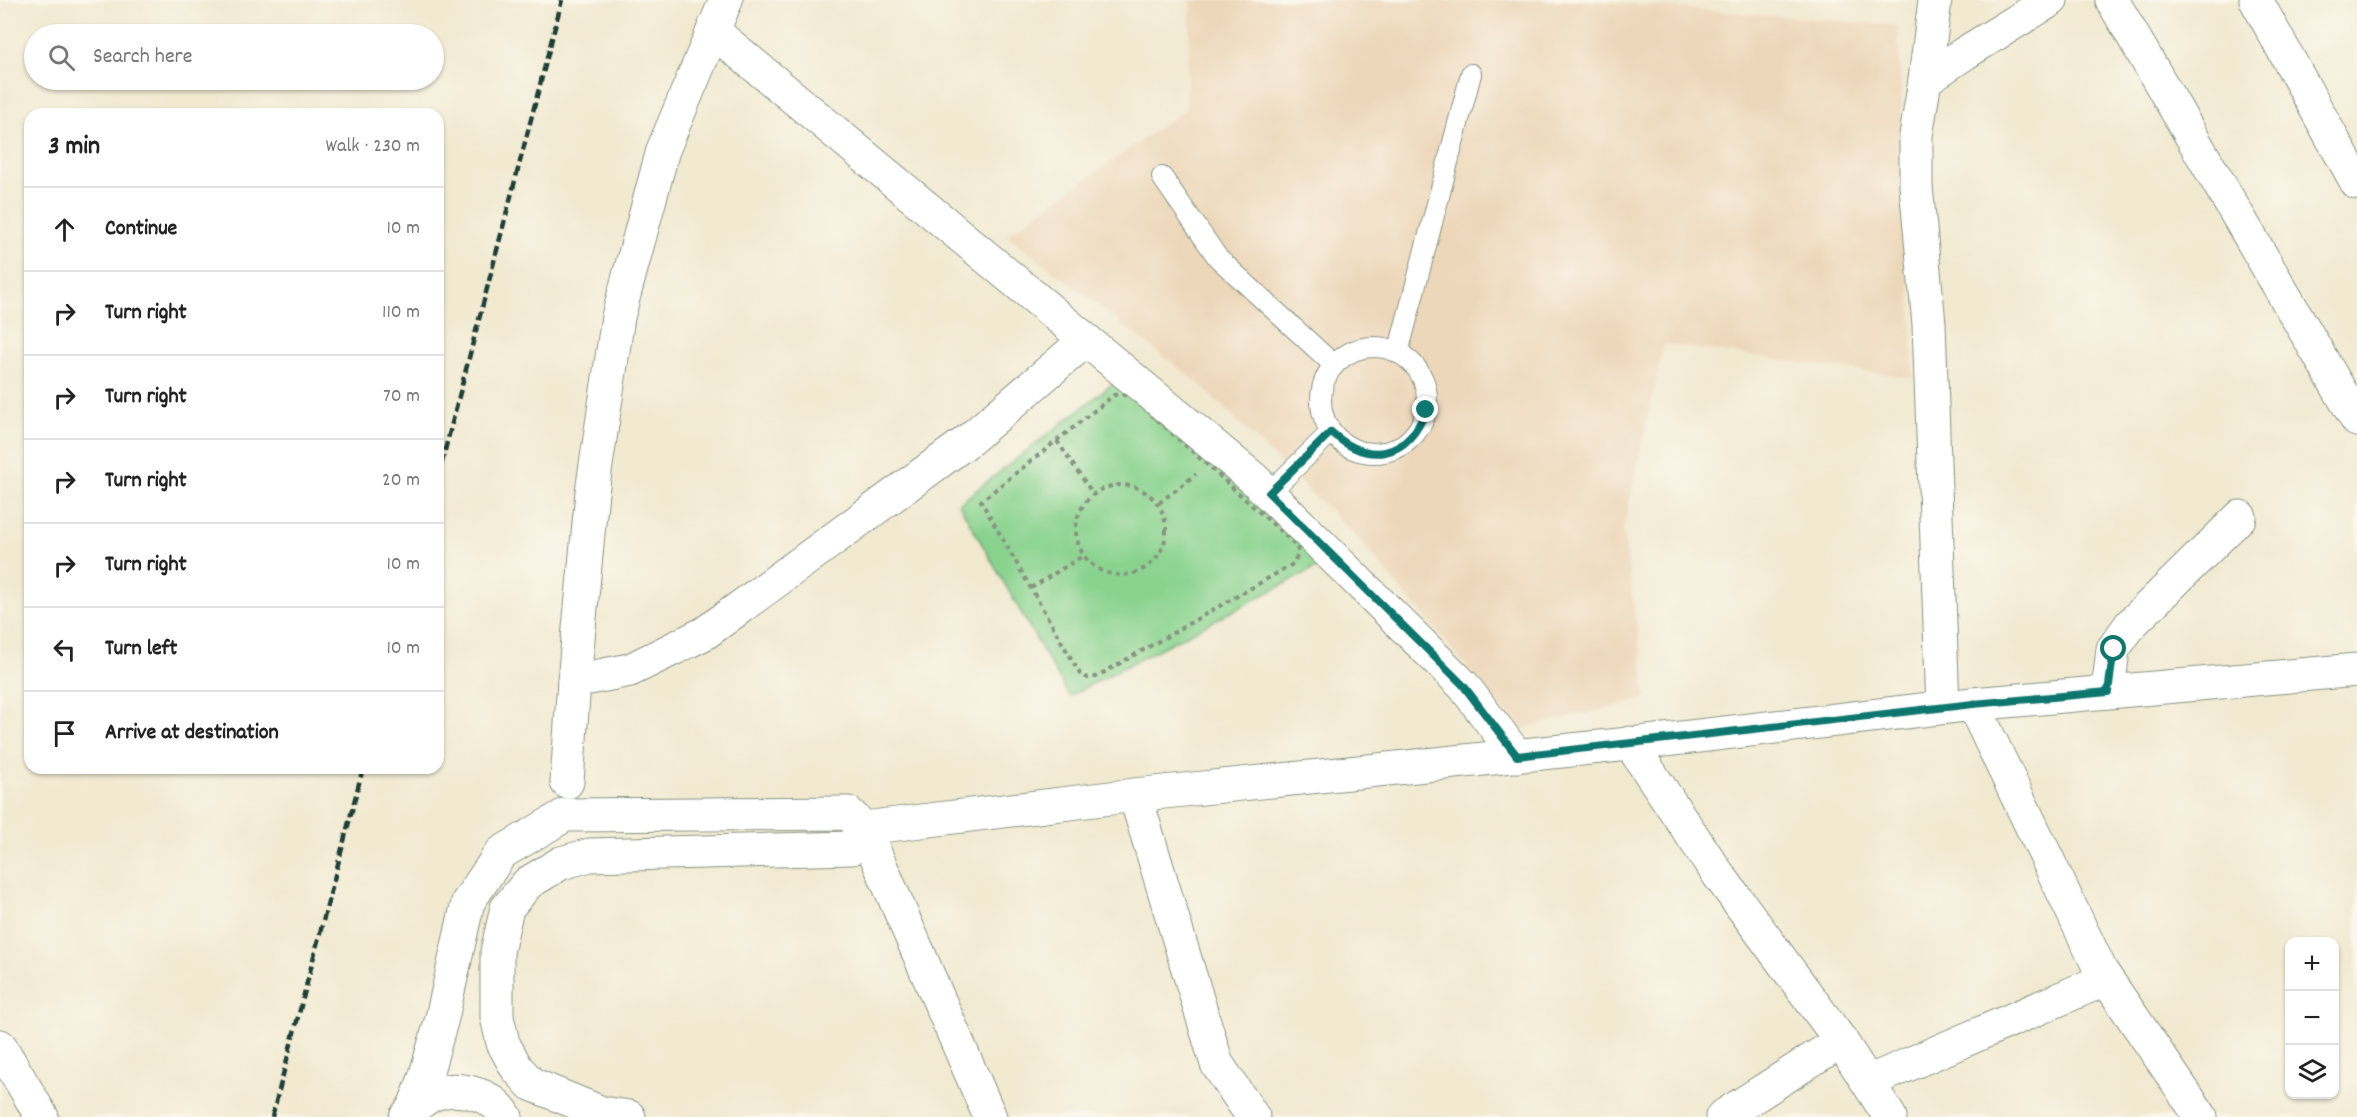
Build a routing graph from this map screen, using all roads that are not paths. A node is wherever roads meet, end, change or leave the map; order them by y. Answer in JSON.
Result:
{"nodes":[{"id":1,"x":726,"y":0,"type":"edge"},
{"id":2,"x":1935,"y":0,"type":"edge"},
{"id":3,"x":2051,"y":0,"type":"edge"},
{"id":4,"x":2112,"y":0,"type":"edge"},
{"id":5,"x":2256,"y":0,"type":"edge"},
{"id":6,"x":713,"y":31,"type":"junction"},
{"id":7,"x":1471,"y":74,"type":"dead end"},
{"id":8,"x":1925,"y":80,"type":"junction"},
{"id":9,"x":2354,"y":171,"type":"edge"},
{"id":10,"x":1162,"y":177,"type":"dead end"},
{"id":11,"x":1086,"y":340,"type":"junction"},
{"id":12,"x":1398,"y":353,"type":"junction"},
{"id":13,"x":1334,"y":365,"type":"junction"},
{"id":14,"x":2357,"y":420,"type":"edge"},
{"id":15,"x":1331,"y":432,"type":"junction"},
{"id":16,"x":1269,"y":493,"type":"junction"},
{"id":17,"x":2240,"y":517,"type":"dead end"},
{"id":18,"x":2357,"y":670,"type":"edge"},
{"id":19,"x":574,"y":681,"type":"junction"},
{"id":20,"x":2108,"y":692,"type":"junction"},
{"id":21,"x":1958,"y":706,"type":"junction"},
{"id":22,"x":1630,"y":743,"type":"junction"},
{"id":23,"x":1517,"y":756,"type":"junction"},
{"id":24,"x":567,"y":782,"type":"dead end"},
{"id":25,"x":1135,"y":795,"type":"junction"},
{"id":26,"x":864,"y":828,"type":"junction"},
{"id":27,"x":2106,"y":979,"type":"junction"},
{"id":28,"x":1841,"y":1041,"type":"junction"},
{"id":29,"x":0,"y":1046,"type":"edge"},
{"id":30,"x":523,"y":1075,"type":"junction"},
{"id":31,"x":1868,"y":1082,"type":"junction"},
{"id":32,"x":410,"y":1112,"type":"edge"},
{"id":33,"x":502,"y":1112,"type":"edge"},
{"id":34,"x":42,"y":1117,"type":"edge"},
{"id":35,"x":629,"y":1117,"type":"edge"},
{"id":36,"x":990,"y":1117,"type":"edge"},
{"id":37,"x":1253,"y":1117,"type":"edge"},
{"id":38,"x":1722,"y":1117,"type":"edge"},
{"id":39,"x":1890,"y":1117,"type":"edge"},
{"id":40,"x":2201,"y":1117,"type":"edge"}],
"edges":[{"from":1,"to":6,"type":"street"},
{"from":2,"to":8,"type":"street"},
{"from":3,"to":8,"type":"street"},
{"from":4,"to":14,"type":"street"},
{"from":5,"to":9,"type":"street"},
{"from":6,"to":11,"type":"street"},
{"from":6,"to":19,"type":"street"},
{"from":7,"to":12,"type":"lane"},
{"from":8,"to":21,"type":"street"},
{"from":10,"to":13,"type":"lane"},
{"from":11,"to":16,"type":"street"},
{"from":11,"to":19,"type":"street"},
{"from":12,"to":13,"type":"lane"},
{"from":12,"to":15,"type":"lane"},
{"from":13,"to":15,"type":"lane"},
{"from":15,"to":16,"type":"lane"},
{"from":16,"to":23,"type":"street"},
{"from":17,"to":20,"type":"street"},
{"from":18,"to":20,"type":"street"},
{"from":19,"to":24,"type":"street"},
{"from":20,"to":21,"type":"street"},
{"from":21,"to":22,"type":"street"},
{"from":21,"to":27,"type":"street"},
{"from":22,"to":23,"type":"street"},
{"from":22,"to":28,"type":"street"},
{"from":23,"to":25,"type":"street"},
{"from":25,"to":26,"type":"street"},
{"from":25,"to":37,"type":"street"},
{"from":26,"to":30,"type":"street"},
{"from":26,"to":32,"type":"street"},
{"from":26,"to":36,"type":"street"},
{"from":27,"to":31,"type":"street"},
{"from":27,"to":40,"type":"street"},
{"from":28,"to":31,"type":"street"},
{"from":28,"to":38,"type":"street"},
{"from":29,"to":34,"type":"street"},
{"from":30,"to":33,"type":"street"},
{"from":30,"to":35,"type":"street"},
{"from":31,"to":39,"type":"street"},
{"from":32,"to":33,"type":"street"}]}
